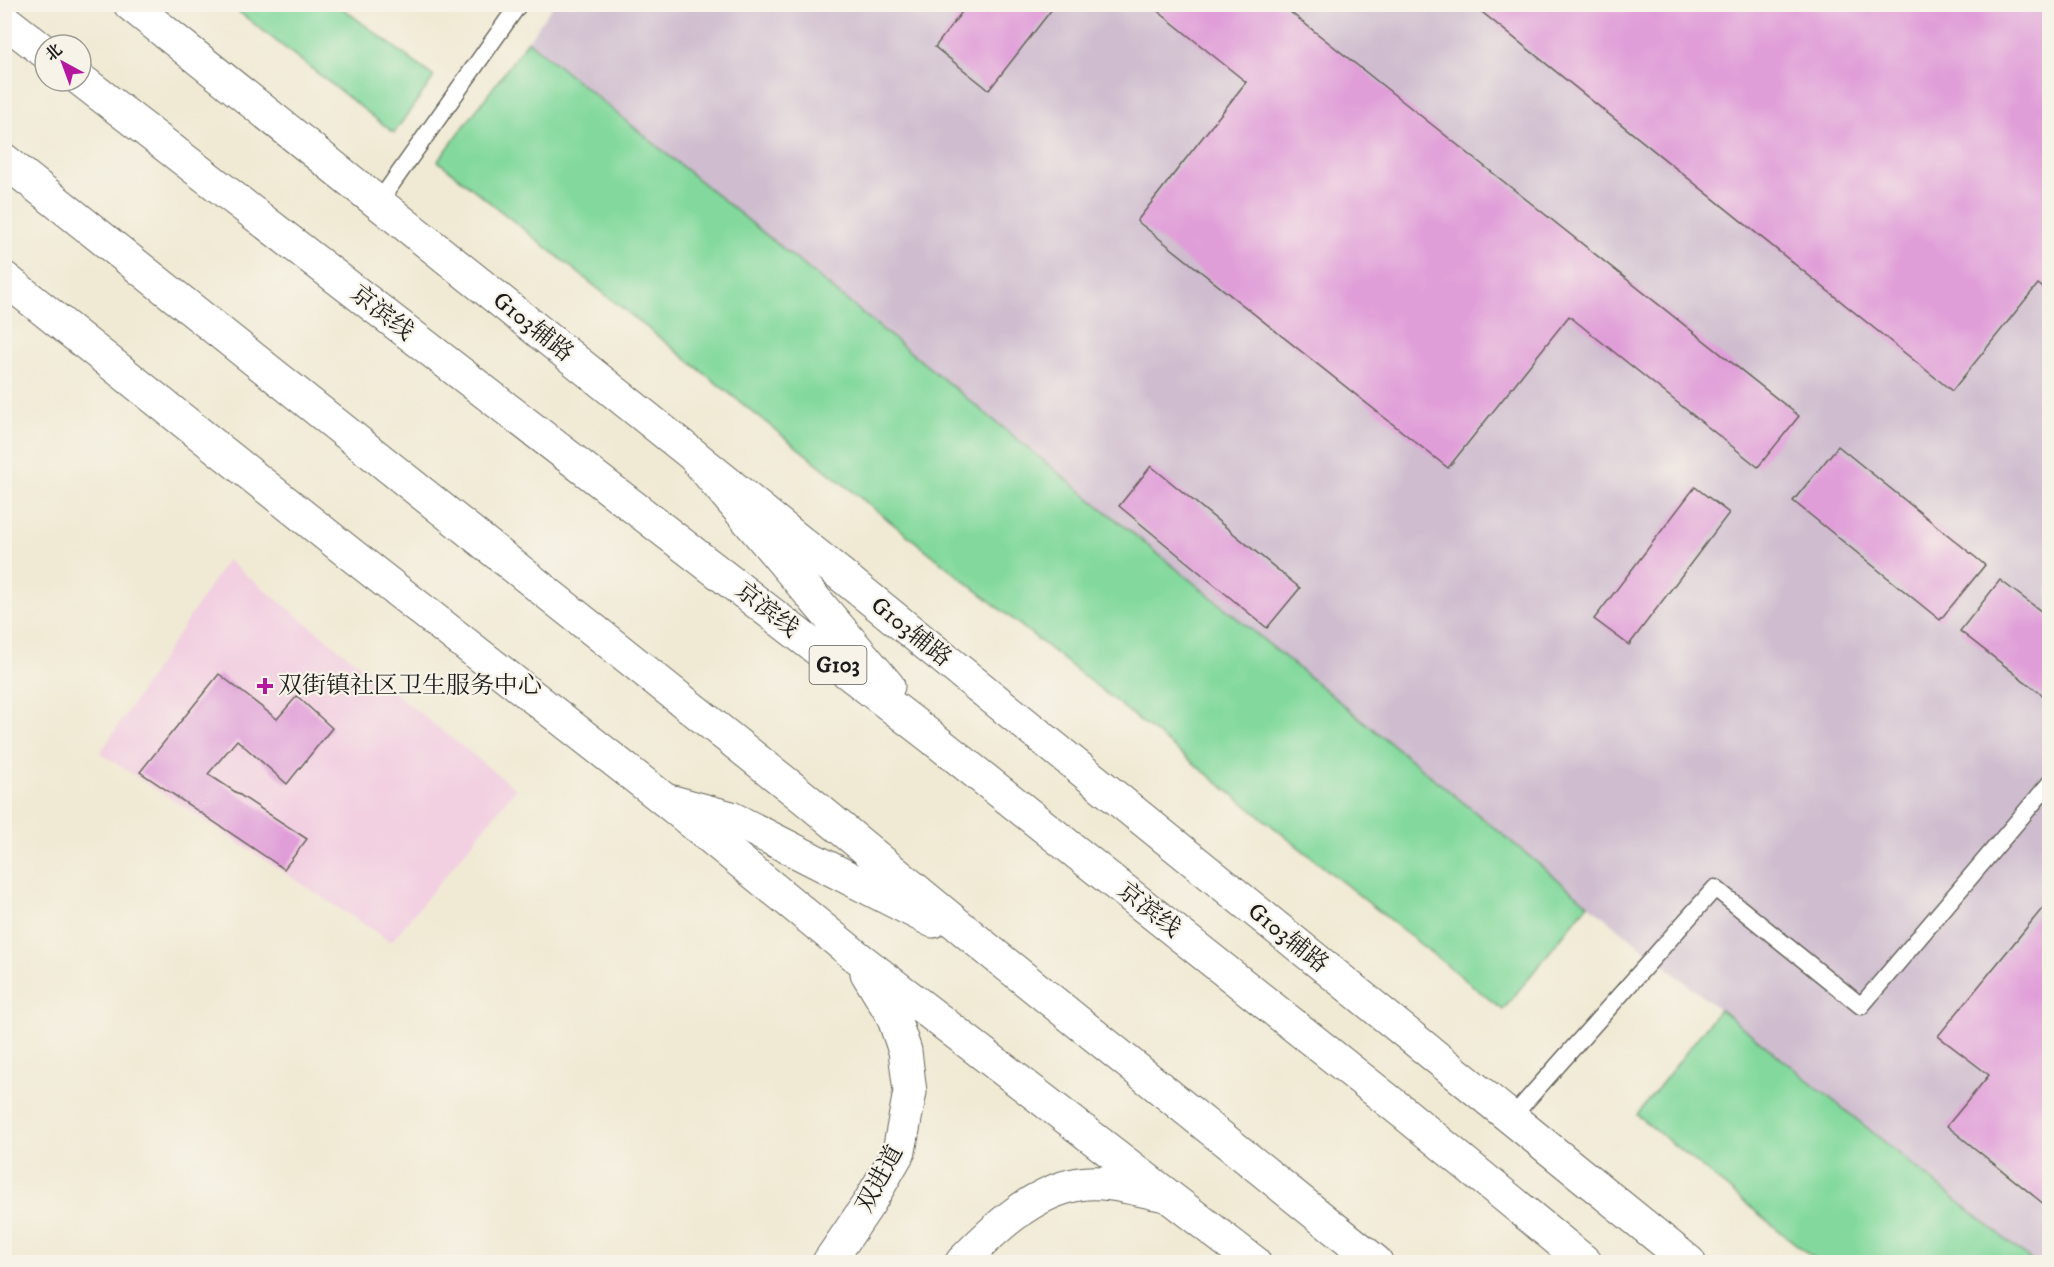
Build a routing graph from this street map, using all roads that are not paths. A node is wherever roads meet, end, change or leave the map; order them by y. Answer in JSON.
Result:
{"nodes":[{"id":1,"x":130,"y":4,"type":"edge"},
{"id":2,"x":519,"y":4,"type":"edge"},
{"id":3,"x":4,"y":20,"type":"edge"},
{"id":4,"x":33,"y":43,"type":"edge"},
{"id":5,"x":93,"y":89,"type":"edge"},
{"id":6,"x":4,"y":160,"type":"edge"},
{"id":7,"x":378,"y":203,"type":"junction"},
{"id":8,"x":4,"y":278,"type":"edge"},
{"id":9,"x":693,"y":455,"type":"junction"},
{"id":10,"x":930,"y":736,"type":"junction"},
{"id":11,"x":2049,"y":783,"type":"edge"},
{"id":12,"x":665,"y":800,"type":"junction"},
{"id":13,"x":986,"y":948,"type":"junction"},
{"id":14,"x":856,"y":956,"type":"junction"},
{"id":15,"x":1511,"y":1118,"type":"junction"},
{"id":16,"x":1168,"y":1196,"type":"junction"},
{"id":17,"x":829,"y":1263,"type":"edge"},
{"id":18,"x":962,"y":1263,"type":"edge"},
{"id":19,"x":1254,"y":1263,"type":"edge"},
{"id":20,"x":1376,"y":1263,"type":"edge"},
{"id":21,"x":1585,"y":1263,"type":"edge"},
{"id":22,"x":1689,"y":1263,"type":"edge"}],
"edges":[{"from":1,"to":7,"type":"main road","name":"G103辅路"},
{"from":2,"to":7,"type":"lane"},
{"from":3,"to":4,"type":"main road"},
{"from":5,"to":10,"type":"main road","name":"京滨线","number":"G103"},
{"from":6,"to":13,"type":"main road"},
{"from":7,"to":9,"type":"main road","name":"G103辅路"},
{"from":8,"to":12,"type":"main road"},
{"from":9,"to":10,"type":"main road"},
{"from":9,"to":15,"type":"main road","name":"G103辅路"},
{"from":10,"to":21,"type":"main road","name":"京滨线","number":"G103"},
{"from":11,"to":15,"type":"lane"},
{"from":12,"to":13,"type":"main road"},
{"from":12,"to":14,"type":"main road"},
{"from":13,"to":20,"type":"main road"},
{"from":14,"to":16,"type":"main road"},
{"from":14,"to":17,"type":"main road","name":"双进道"},
{"from":15,"to":22,"type":"main road","name":"G103辅路"},
{"from":16,"to":18,"type":"main road"},
{"from":16,"to":19,"type":"main road"}]}
